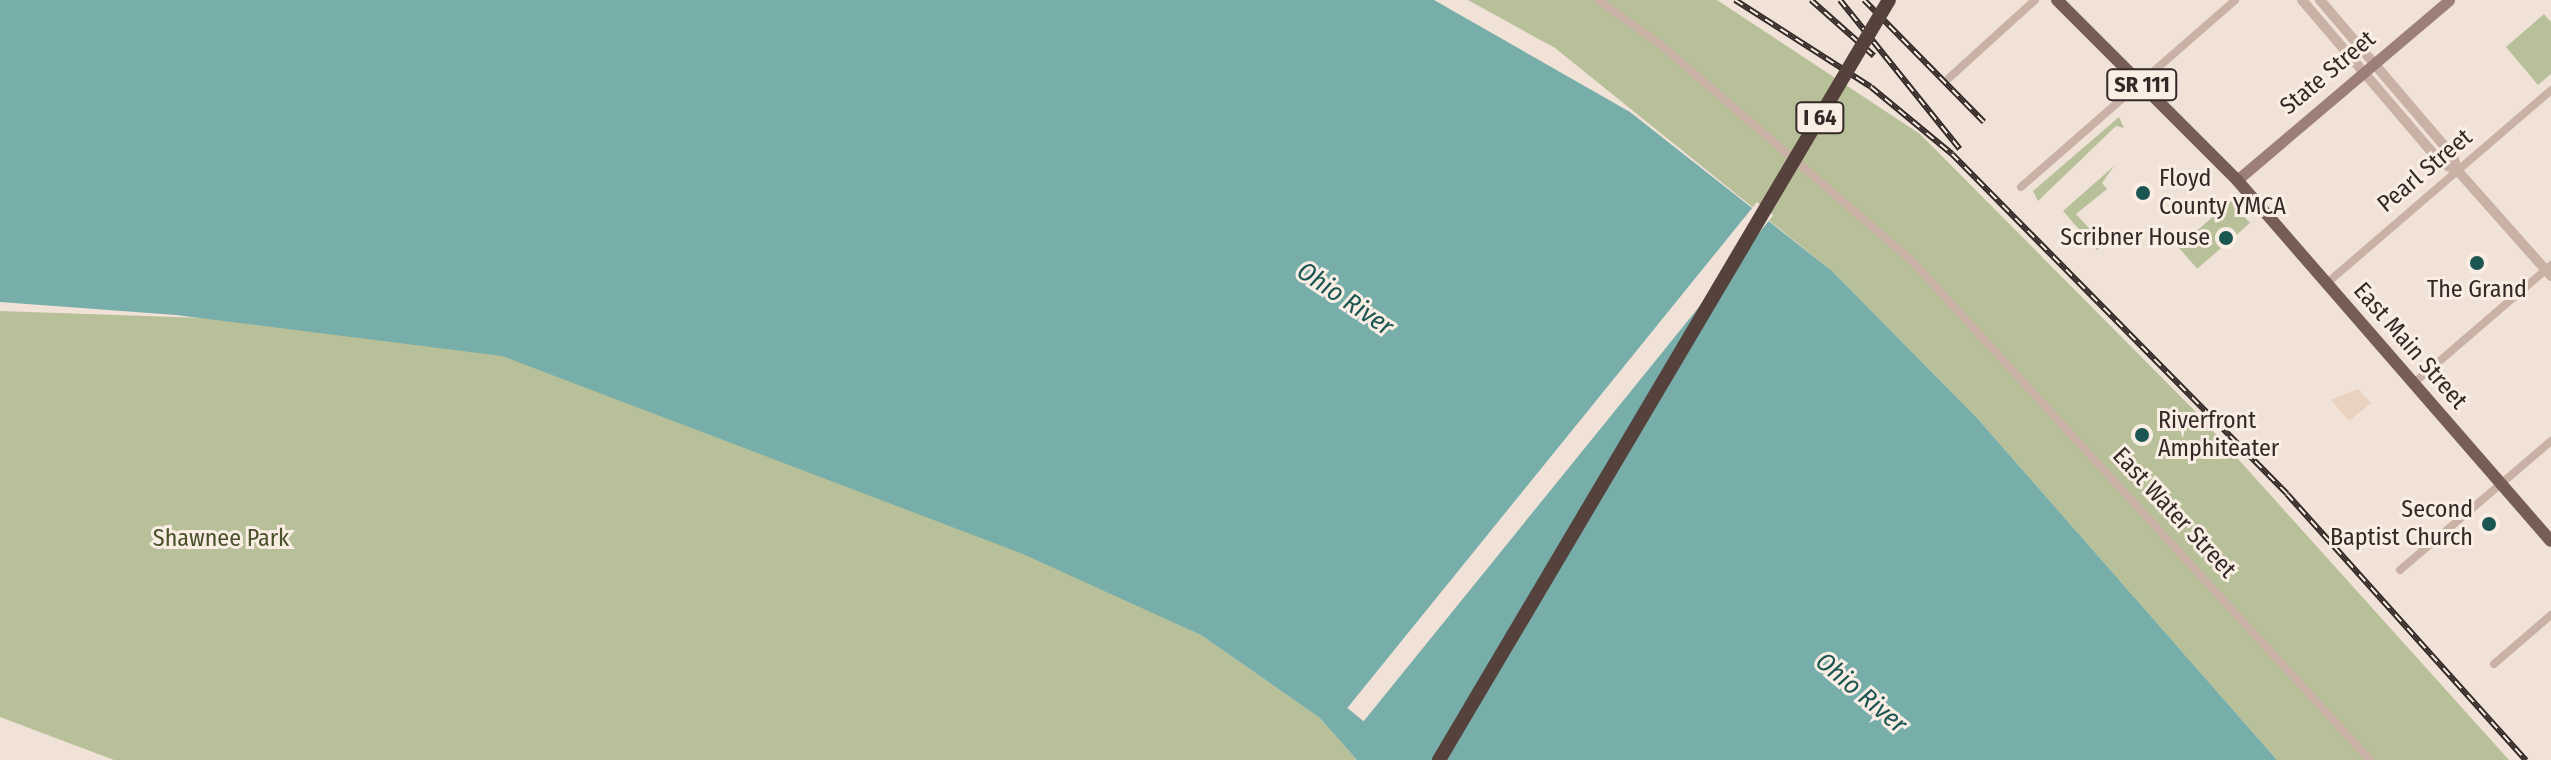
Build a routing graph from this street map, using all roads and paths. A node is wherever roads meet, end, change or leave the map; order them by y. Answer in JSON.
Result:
{"nodes":[{"id":1,"x":1598,"y":0,"type":"edge"},
{"id":2,"x":1888,"y":0,"type":"edge"},
{"id":3,"x":1897,"y":0,"type":"edge"},
{"id":4,"x":2035,"y":0,"type":"edge"},
{"id":5,"x":2057,"y":0,"type":"edge"},
{"id":6,"x":2235,"y":0,"type":"edge"},
{"id":7,"x":2302,"y":0,"type":"edge"},
{"id":8,"x":2320,"y":0,"type":"edge"},
{"id":9,"x":2449,"y":0,"type":"edge"},
{"id":10,"x":2369,"y":67,"type":"junction"},
{"id":11,"x":1949,"y":78,"type":"dead end"},
{"id":12,"x":2140,"y":83,"type":"junction"},
{"id":13,"x":2551,"y":90,"type":"edge"},
{"id":14,"x":2457,"y":170,"type":"junction"},
{"id":15,"x":2237,"y":180,"type":"junction"},
{"id":16,"x":2021,"y":187,"type":"dead end"},
{"id":17,"x":2549,"y":270,"type":"edge"},
{"id":18,"x":2327,"y":283,"type":"junction"},
{"id":19,"x":2414,"y":383,"type":"junction"},
{"id":20,"x":2551,"y":441,"type":"edge"},
{"id":21,"x":2104,"y":466,"type":"junction"},
{"id":22,"x":2090,"y":467,"type":"dead end"},
{"id":23,"x":2501,"y":484,"type":"junction"},
{"id":24,"x":2551,"y":541,"type":"edge"},
{"id":25,"x":2400,"y":570,"type":"dead end"},
{"id":26,"x":2551,"y":615,"type":"edge"},
{"id":27,"x":2494,"y":664,"type":"dead end"},
{"id":28,"x":1439,"y":760,"type":"edge"},
{"id":29,"x":2370,"y":760,"type":"edge"}],
"edges":[{"from":1,"to":21,"type":"street","name":"East Water Street"},
{"from":2,"to":3,"type":"highway","number":"I 64","bridge":true},
{"from":2,"to":28,"type":"highway","bridge":true},
{"from":4,"to":11,"type":"street"},
{"from":5,"to":12,"type":"main road","number":"SR 111"},
{"from":6,"to":12,"type":"street"},
{"from":7,"to":10,"type":"street"},
{"from":8,"to":10,"type":"street"},
{"from":9,"to":10,"type":"main road","name":"State Street"},
{"from":10,"to":14,"type":"street"},
{"from":10,"to":15,"type":"main road","name":"State Street"},
{"from":12,"to":15,"type":"main road","name":"East Main Street","number":"SR 111"},
{"from":12,"to":16,"type":"street"},
{"from":13,"to":14,"type":"street","name":"Pearl Street"},
{"from":14,"to":17,"type":"street"},
{"from":14,"to":18,"type":"street","name":"Pearl Street"},
{"from":15,"to":18,"type":"main road","name":"East Main Street"},
{"from":17,"to":19,"type":"street"},
{"from":18,"to":19,"type":"main road","name":"East Main Street"},
{"from":19,"to":23,"type":"main road","name":"East Main Street"},
{"from":20,"to":23,"type":"street"},
{"from":21,"to":22,"type":"street"},
{"from":21,"to":29,"type":"street","name":"East Water Street"},
{"from":23,"to":24,"type":"main road","name":"East Main Street"},
{"from":23,"to":25,"type":"street"},
{"from":26,"to":27,"type":"street"}]}
